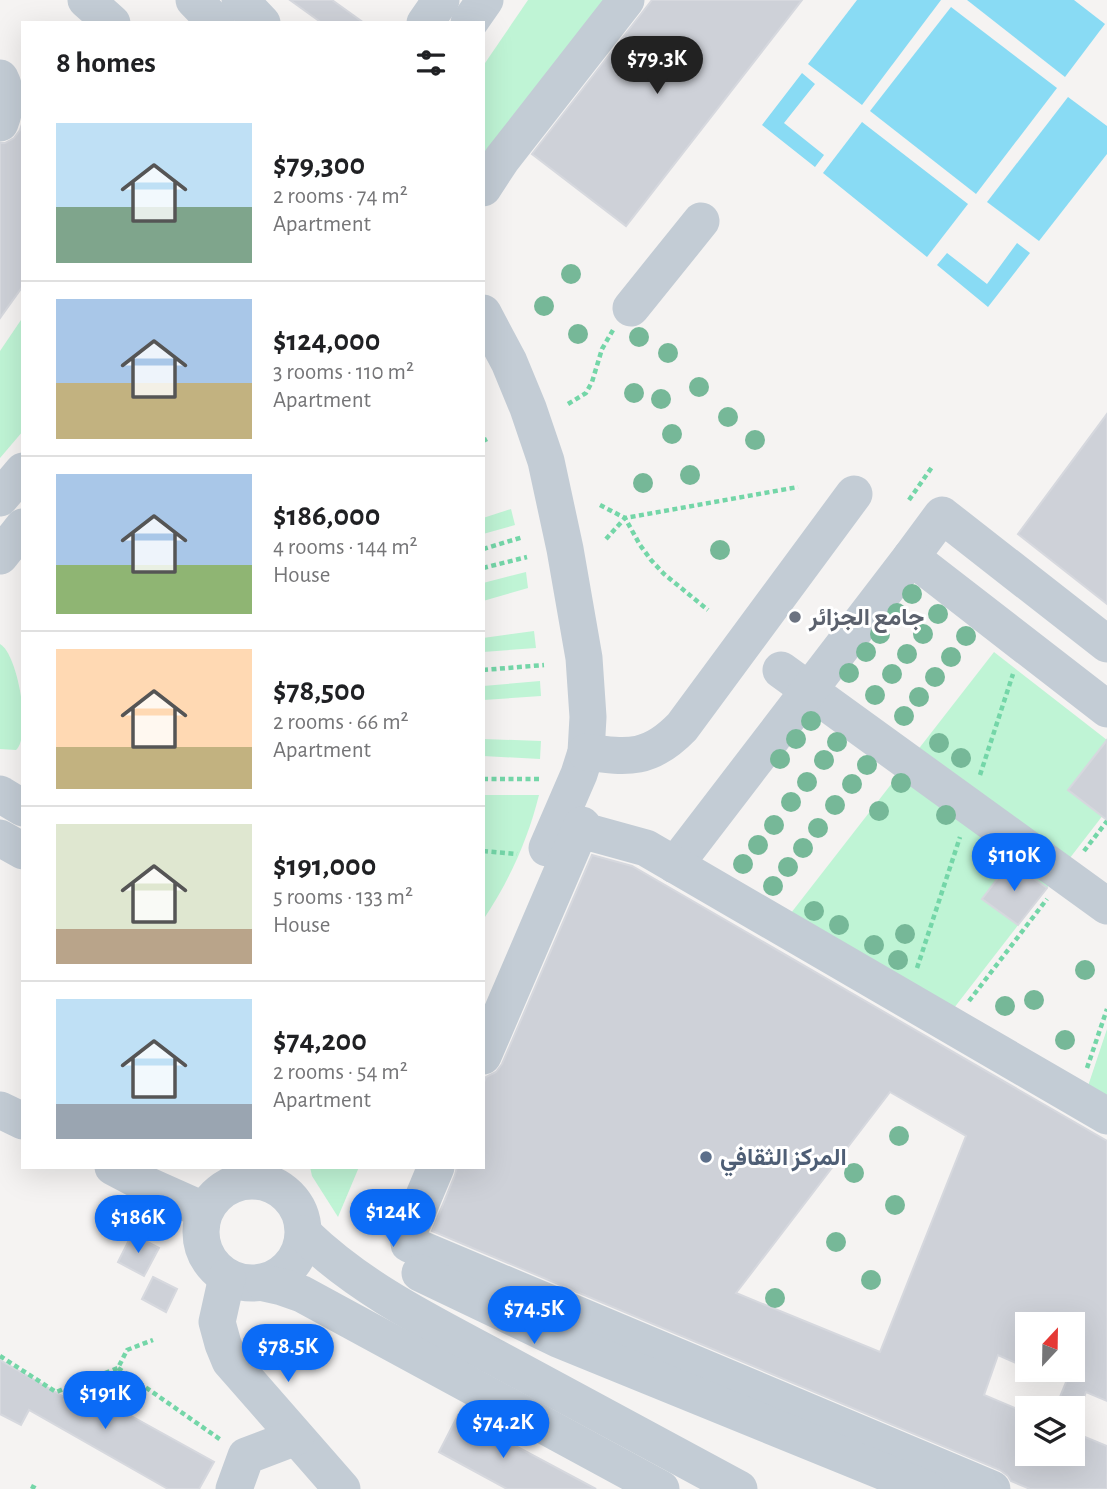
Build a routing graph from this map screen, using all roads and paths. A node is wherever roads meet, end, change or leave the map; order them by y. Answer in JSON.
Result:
{"nodes":[{"id":1,"x":86,"y":0,"type":"edge"},
{"id":2,"x":194,"y":0,"type":"edge"},
{"id":3,"x":240,"y":0,"type":"edge"},
{"id":4,"x":442,"y":0,"type":"edge"},
{"id":5,"x":485,"y":0,"type":"edge"},
{"id":6,"x":626,"y":0,"type":"edge"},
{"id":7,"x":110,"y":21,"type":"edge"},
{"id":8,"x":214,"y":21,"type":"edge"},
{"id":9,"x":260,"y":21,"type":"edge"},
{"id":10,"x":426,"y":21,"type":"edge"},
{"id":11,"x":470,"y":21,"type":"edge"},
{"id":12,"x":0,"y":78,"type":"edge"},
{"id":13,"x":0,"y":123,"type":"edge"},
{"id":14,"x":485,"y":185,"type":"edge"},
{"id":15,"x":701,"y":221,"type":"dead end"},
{"id":16,"x":631,"y":308,"type":"joint"},
{"id":17,"x":485,"y":317,"type":"edge"},
{"id":18,"x":568,"y":404,"type":"dead end"},
{"id":19,"x":932,"y":467,"type":"dead end"},
{"id":20,"x":21,"y":473,"type":"edge"},
{"id":21,"x":798,"y":486,"type":"dead end"},
{"id":22,"x":854,"y":494,"type":"dead end"},
{"id":23,"x":0,"y":498,"type":"edge"},
{"id":24,"x":909,"y":500,"type":"dead end"},
{"id":25,"x":600,"y":505,"type":"dead end"},
{"id":26,"x":625,"y":518,"type":"junction"},
{"id":27,"x":21,"y":530,"type":"edge"},
{"id":28,"x":523,"y":537,"type":"dead end"},
{"id":29,"x":606,"y":539,"type":"dead end"},
{"id":30,"x":485,"y":548,"type":"edge"},
{"id":31,"x":0,"y":556,"type":"edge"},
{"id":32,"x":527,"y":557,"type":"dead end"},
{"id":33,"x":911,"y":557,"type":"junction"},
{"id":34,"x":485,"y":568,"type":"edge"},
{"id":35,"x":708,"y":610,"type":"dead end"},
{"id":36,"x":1107,"y":644,"type":"edge"},
{"id":37,"x":544,"y":665,"type":"dead end"},
{"id":38,"x":485,"y":670,"type":"edge"},
{"id":39,"x":795,"y":680,"type":"junction"},
{"id":40,"x":1107,"y":709,"type":"edge"},
{"id":41,"x":586,"y":752,"type":"junction"},
{"id":42,"x":485,"y":779,"type":"edge"},
{"id":43,"x":543,"y":779,"type":"dead end"},
{"id":44,"x":0,"y":794,"type":"edge"},
{"id":45,"x":21,"y":807,"type":"edge"},
{"id":46,"x":1107,"y":821,"type":"edge"},
{"id":47,"x":0,"y":838,"type":"edge"},
{"id":48,"x":21,"y":850,"type":"edge"},
{"id":49,"x":485,"y":852,"type":"edge"},
{"id":50,"x":519,"y":854,"type":"dead end"},
{"id":51,"x":675,"y":864,"type":"junction"},
{"id":52,"x":1065,"y":876,"type":"junction"},
{"id":53,"x":1107,"y":906,"type":"edge"},
{"id":54,"x":485,"y":992,"type":"edge"},
{"id":55,"x":1107,"y":1009,"type":"edge"},
{"id":56,"x":950,"y":1025,"type":"junction"},
{"id":57,"x":485,"y":1051,"type":"edge"},
{"id":58,"x":1092,"y":1107,"type":"edge"},
{"id":59,"x":0,"y":1110,"type":"edge"},
{"id":60,"x":21,"y":1120,"type":"edge"},
{"id":61,"x":117,"y":1169,"type":"edge"},
{"id":62,"x":409,"y":1169,"type":"edge"},
{"id":63,"x":435,"y":1169,"type":"edge"},
{"id":64,"x":237,"y":1175,"type":"edge"},
{"id":65,"x":296,"y":1193,"type":"edge"},
{"id":66,"x":205,"y":1211,"type":"junction"},
{"id":67,"x":227,"y":1278,"type":"junction"},
{"id":68,"x":264,"y":1283,"type":"junction"},
{"id":69,"x":458,"y":1337,"type":"junction"},
{"id":70,"x":153,"y":1340,"type":"dead end"},
{"id":71,"x":0,"y":1356,"type":"edge"},
{"id":72,"x":118,"y":1368,"type":"junction"},
{"id":73,"x":296,"y":1437,"type":"junction"},
{"id":74,"x":240,"y":1472,"type":"edge"},
{"id":75,"x":31,"y":1486,"type":"dead end"},
{"id":76,"x":652,"y":1486,"type":"edge"},
{"id":77,"x":37,"y":1489,"type":"edge"},
{"id":78,"x":342,"y":1489,"type":"edge"},
{"id":79,"x":739,"y":1489,"type":"edge"},
{"id":80,"x":926,"y":1489,"type":"edge"},
{"id":81,"x":992,"y":1489,"type":"edge"}],
"edges":[{"from":1,"to":7,"type":"street"},
{"from":2,"to":8,"type":"street"},
{"from":3,"to":9,"type":"street"},
{"from":4,"to":10,"type":"street"},
{"from":5,"to":11,"type":"street"},
{"from":6,"to":14,"type":"street"},
{"from":12,"to":13,"type":"street"},
{"from":15,"to":16,"type":"street"},
{"from":16,"to":18,"type":"path"},
{"from":17,"to":41,"type":"street"},
{"from":19,"to":24,"type":"path"},
{"from":20,"to":23,"type":"street"},
{"from":21,"to":26,"type":"path"},
{"from":22,"to":41,"type":"street"},
{"from":25,"to":26,"type":"path"},
{"from":26,"to":29,"type":"path"},
{"from":26,"to":35,"type":"path"},
{"from":27,"to":31,"type":"street"},
{"from":28,"to":30,"type":"path"},
{"from":32,"to":34,"type":"path"},
{"from":33,"to":36,"type":"street"},
{"from":33,"to":39,"type":"street"},
{"from":33,"to":40,"type":"street"},
{"from":37,"to":38,"type":"path"},
{"from":39,"to":51,"type":"street"},
{"from":39,"to":52,"type":"street"},
{"from":41,"to":54,"type":"street"},
{"from":42,"to":43,"type":"path"},
{"from":44,"to":45,"type":"street"},
{"from":46,"to":52,"type":"path"},
{"from":47,"to":48,"type":"street"},
{"from":49,"to":50,"type":"path"},
{"from":51,"to":56,"type":"street"},
{"from":51,"to":57,"type":"street"},
{"from":52,"to":53,"type":"street"},
{"from":52,"to":56,"type":"path"},
{"from":55,"to":58,"type":"path"},
{"from":56,"to":58,"type":"street"},
{"from":59,"to":60,"type":"street"},
{"from":61,"to":66,"type":"street"},
{"from":62,"to":80,"type":"street"},
{"from":63,"to":81,"type":"street"},
{"from":64,"to":65,"type":"street"},
{"from":64,"to":66,"type":"street"},
{"from":65,"to":68,"type":"street"},
{"from":65,"to":69,"type":"street"},
{"from":65,"to":69,"type":"street"},
{"from":66,"to":67,"type":"street"},
{"from":67,"to":68,"type":"street"},
{"from":67,"to":73,"type":"street"},
{"from":68,"to":76,"type":"street"},
{"from":69,"to":79,"type":"street"},
{"from":70,"to":72,"type":"path"},
{"from":71,"to":72,"type":"path"},
{"from":72,"to":74,"type":"path"},
{"from":73,"to":74,"type":"street"},
{"from":73,"to":78,"type":"street"},
{"from":75,"to":77,"type":"path"}]}
